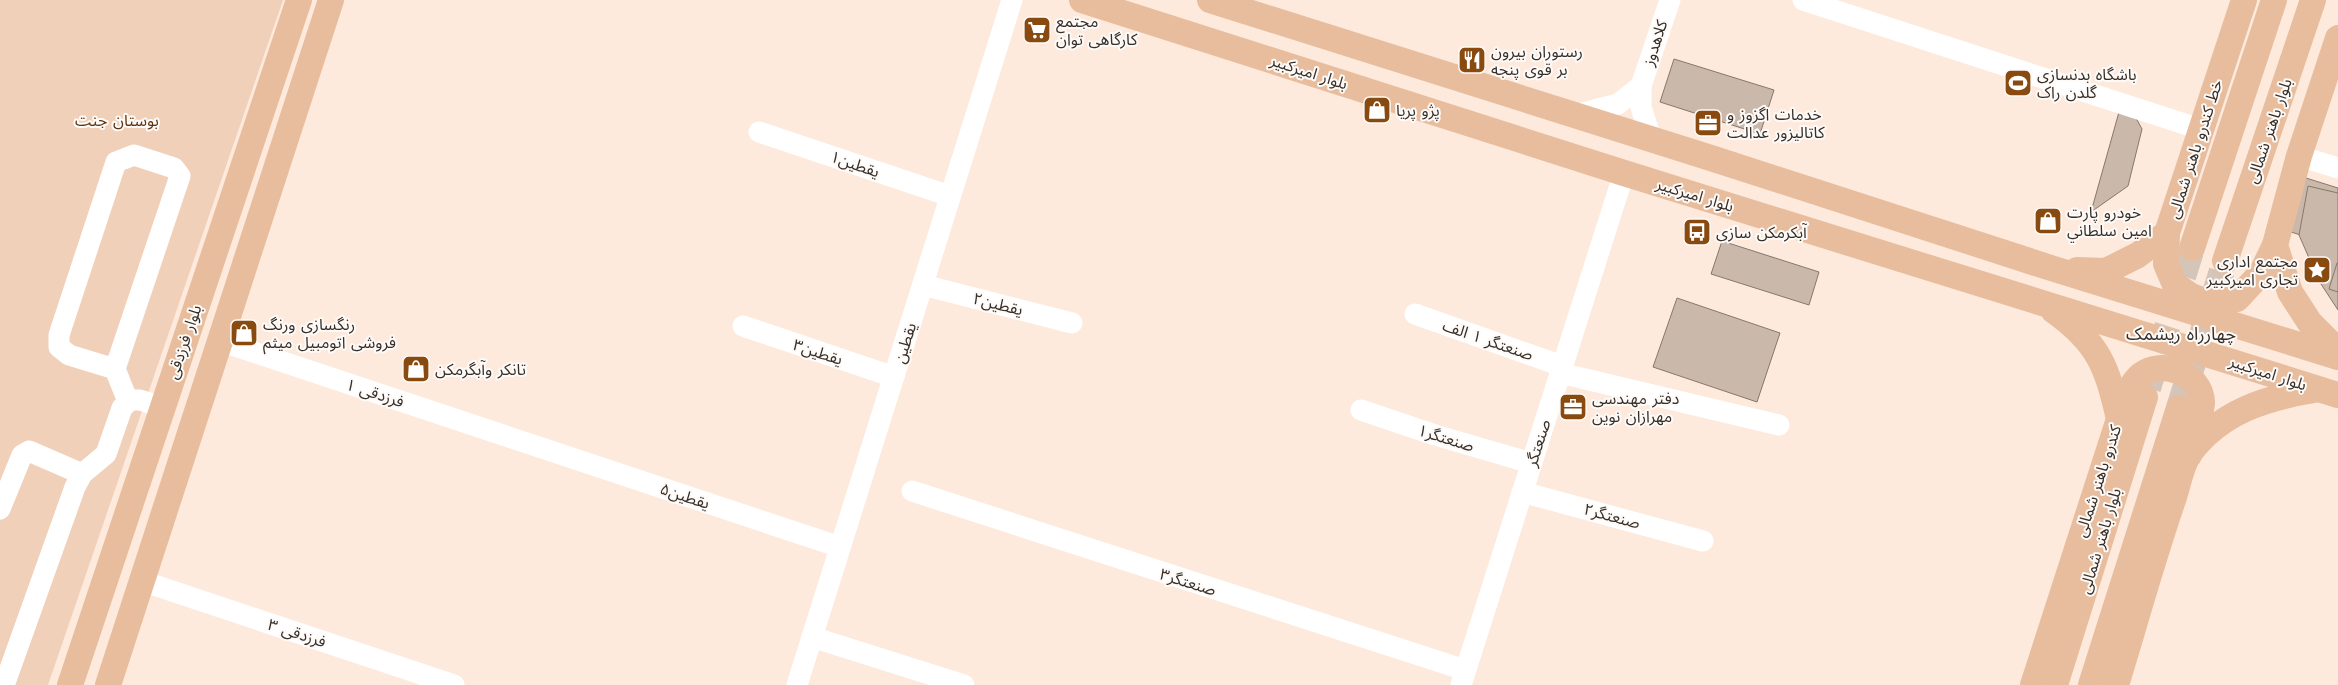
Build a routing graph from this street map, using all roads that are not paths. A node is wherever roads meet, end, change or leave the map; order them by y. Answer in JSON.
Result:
{"nodes":[{"id":1,"x":299,"y":0,"type":"edge"},
{"id":2,"x":331,"y":0,"type":"edge"},
{"id":3,"x":1012,"y":0,"type":"edge"},
{"id":4,"x":1082,"y":0,"type":"edge"},
{"id":5,"x":1670,"y":0,"type":"edge"},
{"id":6,"x":1802,"y":0,"type":"edge"},
{"id":7,"x":2244,"y":0,"type":"edge"},
{"id":8,"x":2274,"y":0,"type":"edge"},
{"id":9,"x":2313,"y":0,"type":"edge"},
{"id":10,"x":1238,"y":4,"type":"edge"},
{"id":11,"x":2338,"y":38,"type":"edge"},
{"id":12,"x":1641,"y":86,"type":"junction"},
{"id":13,"x":1575,"y":115,"type":"junction"},
{"id":14,"x":2203,"y":130,"type":"junction"},
{"id":15,"x":759,"y":132,"type":"dead end"},
{"id":16,"x":1651,"y":139,"type":"junction"},
{"id":17,"x":2300,"y":156,"type":"junction"},
{"id":18,"x":2338,"y":168,"type":"edge"},
{"id":19,"x":1624,"y":173,"type":"junction"},
{"id":20,"x":950,"y":196,"type":"junction"},
{"id":21,"x":1867,"y":208,"type":"junction"},
{"id":22,"x":2167,"y":233,"type":"junction"},
{"id":23,"x":1854,"y":244,"type":"junction"},
{"id":24,"x":2275,"y":244,"type":"junction"},
{"id":25,"x":2192,"y":248,"type":"tunnel mouth"},
{"id":26,"x":2225,"y":262,"type":"tunnel mouth"},
{"id":27,"x":2051,"y":268,"type":"junction"},
{"id":28,"x":923,"y":285,"type":"junction"},
{"id":29,"x":2039,"y":300,"type":"junction"},
{"id":30,"x":1414,"y":314,"type":"dead end"},
{"id":31,"x":1072,"y":323,"type":"dead end"},
{"id":32,"x":743,"y":326,"type":"dead end"},
{"id":33,"x":220,"y":341,"type":"junction"},
{"id":34,"x":2338,"y":351,"type":"edge"},
{"id":35,"x":2338,"y":357,"type":"edge"},
{"id":36,"x":115,"y":369,"type":"junction"},
{"id":37,"x":1561,"y":369,"type":"junction"},
{"id":38,"x":894,"y":377,"type":"junction"},
{"id":39,"x":2329,"y":392,"type":"edge"},
{"id":40,"x":2145,"y":398,"type":"tunnel mouth"},
{"id":41,"x":130,"y":400,"type":"junction"},
{"id":42,"x":162,"y":407,"type":"junction"},
{"id":43,"x":2179,"y":408,"type":"tunnel mouth"},
{"id":44,"x":1361,"y":410,"type":"dead end"},
{"id":45,"x":2119,"y":419,"type":"junction"},
{"id":46,"x":1779,"y":425,"type":"dead end"},
{"id":47,"x":530,"y":444,"type":"joint"},
{"id":48,"x":2189,"y":455,"type":"junction"},
{"id":49,"x":1531,"y":463,"type":"junction"},
{"id":50,"x":82,"y":474,"type":"junction"},
{"id":51,"x":912,"y":491,"type":"dead end"},
{"id":52,"x":1522,"y":492,"type":"junction"},
{"id":53,"x":0,"y":509,"type":"edge"},
{"id":54,"x":1703,"y":541,"type":"dead end"},
{"id":55,"x":840,"y":548,"type":"junction"},
{"id":56,"x":142,"y":581,"type":"junction"},
{"id":57,"x":812,"y":637,"type":"junction"},
{"id":58,"x":1463,"y":678,"type":"edge"},
{"id":59,"x":0,"y":684,"type":"edge"},
{"id":60,"x":70,"y":685,"type":"edge"},
{"id":61,"x":108,"y":685,"type":"edge"},
{"id":62,"x":454,"y":685,"type":"edge"},
{"id":63,"x":797,"y":685,"type":"edge"},
{"id":64,"x":964,"y":685,"type":"edge"},
{"id":65,"x":2032,"y":685,"type":"edge"},
{"id":66,"x":2056,"y":685,"type":"edge"},
{"id":67,"x":2091,"y":685,"type":"edge"},
{"id":68,"x":2116,"y":685,"type":"edge"}],
"edges":[{"from":1,"to":42,"type":"main road","name":"بلوار فرزدقی"},
{"from":2,"to":33,"type":"main road","name":"بلوار فرزدقی"},
{"from":3,"to":20,"type":"street","name":"یقطین"},
{"from":4,"to":19,"type":"main road","name":"بلوار امیرکبیر"},
{"from":5,"to":12,"type":"street","name":"کلاهدوز"},
{"from":6,"to":14,"type":"street"},
{"from":7,"to":14,"type":"main road","name":"خط کندرو باهنر شمالی"},
{"from":8,"to":25,"type":"main road"},
{"from":9,"to":26,"type":"main road","name":"بلوار باهنر شمالی"},
{"from":10,"to":13,"type":"main road"},
{"from":11,"to":17,"type":"main road"},
{"from":12,"to":13,"type":"street","name":"کلاهدوز"},
{"from":12,"to":16,"type":"street","name":"کلاهدوز"},
{"from":13,"to":16,"type":"main road"},
{"from":14,"to":22,"type":"main road","name":"خط کندرو باهنر شمالی"},
{"from":15,"to":20,"type":"street","name":"یقطین۱"},
{"from":16,"to":21,"type":"main road"},
{"from":17,"to":18,"type":"street"},
{"from":17,"to":24,"type":"main road"},
{"from":19,"to":23,"type":"main road","name":"بلوار امیرکبیر"},
{"from":19,"to":37,"type":"street","name":"صنعتگر"},
{"from":20,"to":28,"type":"street","name":"یقطین"},
{"from":21,"to":23,"type":"main road"},
{"from":21,"to":27,"type":"main road"},
{"from":22,"to":24,"type":"main road"},
{"from":22,"to":27,"type":"main road","name":"خط کندرو باهنر شمالی"},
{"from":23,"to":29,"type":"main road","name":"بلوار امیرکبیر"},
{"from":24,"to":34,"type":"main road"},
{"from":27,"to":35,"type":"main road"},
{"from":28,"to":31,"type":"street","name":"یقطین۲"},
{"from":28,"to":38,"type":"street","name":"یقطین"},
{"from":29,"to":39,"type":"main road","name":"بلوار امیرکبیر"},
{"from":29,"to":45,"type":"main road","name":"کندرو باهنر شمالی"},
{"from":30,"to":37,"type":"street","name":"صنعتگر ۱ الف"},
{"from":32,"to":38,"type":"street","name":"یقطین۳"},
{"from":33,"to":47,"type":"street","name":"فرزدقی ۱"},
{"from":33,"to":56,"type":"main road","name":"بلوار فرزدقی"},
{"from":36,"to":36,"type":"street"},
{"from":36,"to":41,"type":"street"},
{"from":37,"to":46,"type":"street","name":"صنعتگر ۱ الف"},
{"from":37,"to":49,"type":"street","name":"صنعتگر"},
{"from":38,"to":55,"type":"street","name":"یقطین"},
{"from":39,"to":48,"type":"main road"},
{"from":40,"to":66,"type":"main road","name":"بلوار باهنر شمالی"},
{"from":41,"to":42,"type":"street"},
{"from":41,"to":50,"type":"street"},
{"from":42,"to":60,"type":"main road","name":"بلوار فرزدقی"},
{"from":43,"to":67,"type":"main road"},
{"from":44,"to":49,"type":"street","name":"صنعتگر۱"},
{"from":45,"to":48,"type":"main road"},
{"from":45,"to":65,"type":"main road","name":"کندرو باهنر شمالی"},
{"from":47,"to":55,"type":"street","name":"یقطین۵"},
{"from":48,"to":68,"type":"main road"},
{"from":49,"to":52,"type":"street","name":"صنعتگر"},
{"from":50,"to":53,"type":"street"},
{"from":50,"to":59,"type":"street"},
{"from":51,"to":58,"type":"street","name":"صنعتگر۳"},
{"from":52,"to":54,"type":"street","name":"صنعتگر۲"},
{"from":52,"to":58,"type":"street","name":"صنعتگر"},
{"from":55,"to":57,"type":"street","name":"یقطین"},
{"from":56,"to":61,"type":"main road","name":"بلوار فرزدقی"},
{"from":56,"to":62,"type":"street","name":"فرزدقی ۳"},
{"from":57,"to":63,"type":"street","name":"یقطین"},
{"from":57,"to":64,"type":"street"}]}
